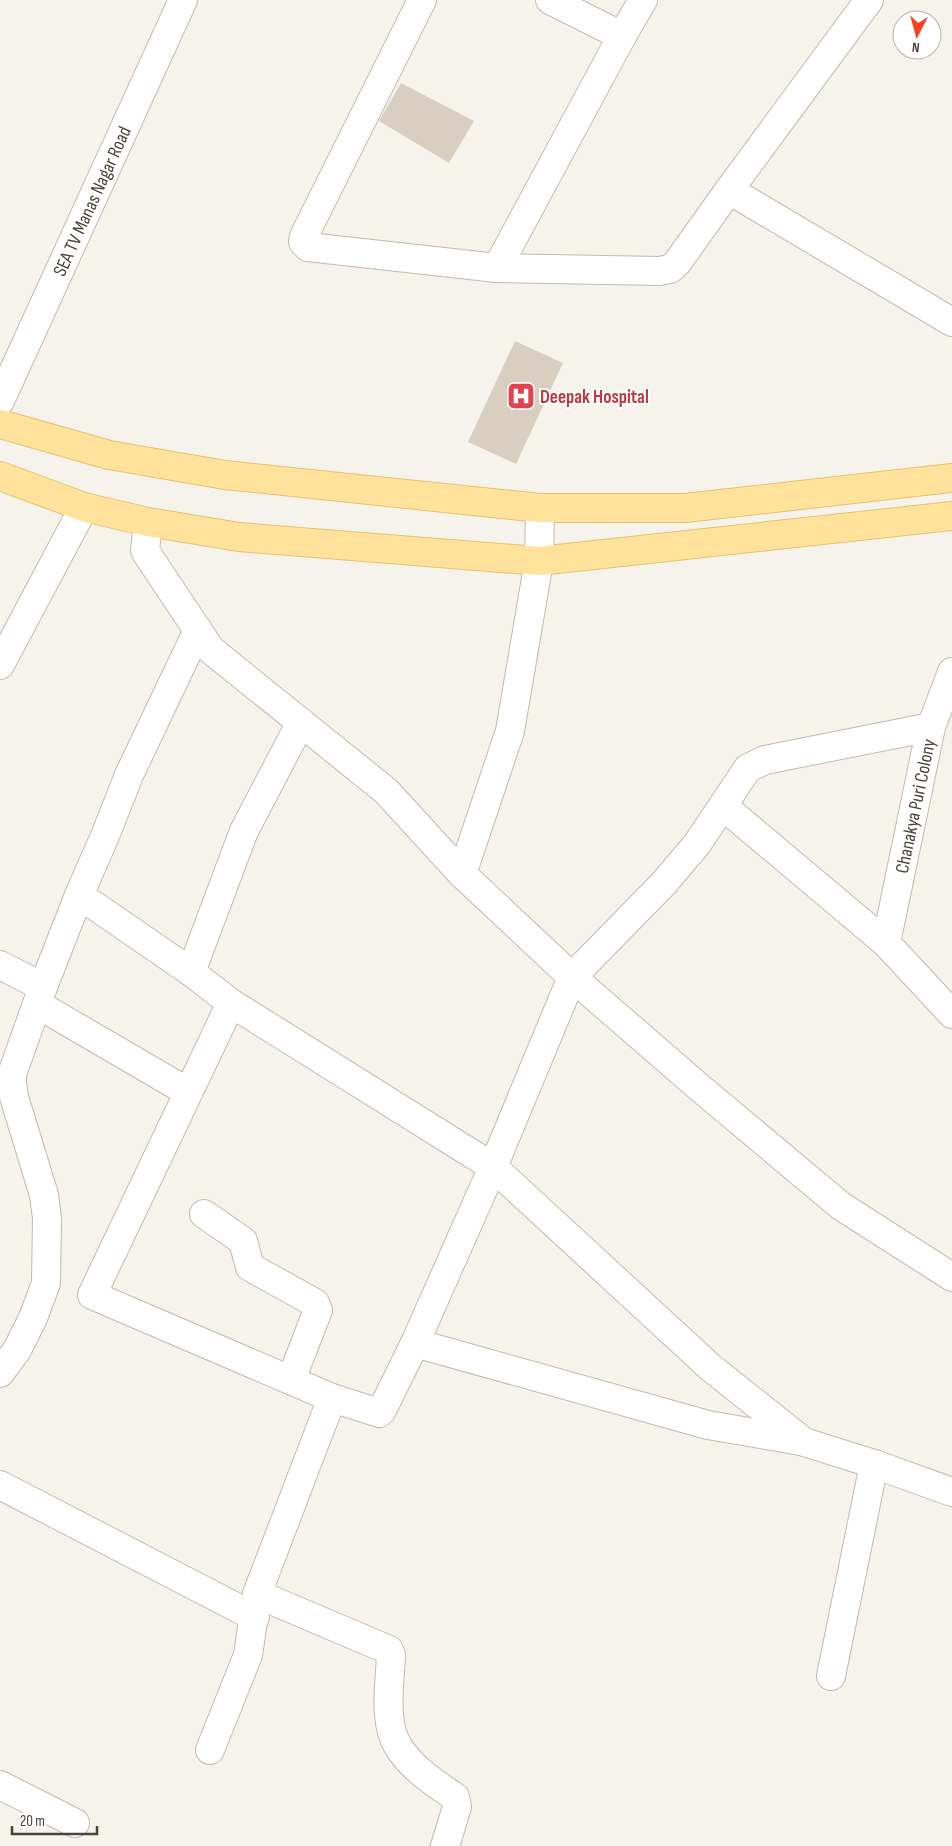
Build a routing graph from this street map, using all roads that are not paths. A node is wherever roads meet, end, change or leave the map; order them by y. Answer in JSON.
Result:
{"nodes":[{"id":1,"x":183,"y":0,"type":"edge"},
{"id":2,"x":422,"y":0,"type":"edge"},
{"id":3,"x":550,"y":0,"type":"edge"},
{"id":4,"x":643,"y":0,"type":"edge"},
{"id":5,"x":869,"y":0,"type":"edge"},
{"id":6,"x":622,"y":36,"type":"junction"},
{"id":7,"x":729,"y":190,"type":"junction"},
{"id":8,"x":497,"y":268,"type":"junction"},
{"id":9,"x":952,"y":322,"type":"edge"},
{"id":10,"x":0,"y":401,"type":"edge"},
{"id":11,"x":0,"y":424,"type":"edge"},
{"id":12,"x":0,"y":476,"type":"edge"},
{"id":13,"x":952,"y":478,"type":"edge"},
{"id":14,"x":84,"y":507,"type":"junction"},
{"id":15,"x":540,"y":508,"type":"junction"},
{"id":16,"x":952,"y":516,"type":"edge"},
{"id":17,"x":148,"y":522,"type":"junction"},
{"id":18,"x":539,"y":561,"type":"junction"},
{"id":19,"x":198,"y":630,"type":"junction"},
{"id":20,"x":0,"y":664,"type":"edge"},
{"id":21,"x":952,"y":672,"type":"edge"},
{"id":22,"x":301,"y":722,"type":"junction"},
{"id":23,"x":931,"y":727,"type":"junction"},
{"id":24,"x":723,"y":806,"type":"junction"},
{"id":25,"x":462,"y":874,"type":"junction"},
{"id":26,"x":79,"y":895,"type":"junction"},
{"id":27,"x":886,"y":944,"type":"junction"},
{"id":28,"x":0,"y":965,"type":"edge"},
{"id":29,"x":192,"y":972,"type":"junction"},
{"id":30,"x":572,"y":977,"type":"junction"},
{"id":31,"x":40,"y":996,"type":"junction"},
{"id":32,"x":231,"y":1003,"type":"junction"},
{"id":33,"x":952,"y":1014,"type":"edge"},
{"id":34,"x":188,"y":1092,"type":"junction"},
{"id":35,"x":493,"y":1167,"type":"junction"},
{"id":36,"x":204,"y":1214,"type":"dead end"},
{"id":37,"x":952,"y":1277,"type":"edge"},
{"id":38,"x":415,"y":1343,"type":"junction"},
{"id":39,"x":0,"y":1373,"type":"edge"},
{"id":40,"x":291,"y":1380,"type":"junction"},
{"id":41,"x":332,"y":1398,"type":"junction"},
{"id":42,"x":804,"y":1442,"type":"junction"},
{"id":43,"x":874,"y":1464,"type":"junction"},
{"id":44,"x":0,"y":1485,"type":"edge"},
{"id":45,"x":952,"y":1492,"type":"edge"},
{"id":46,"x":256,"y":1605,"type":"junction"},
{"id":47,"x":831,"y":1676,"type":"dead end"},
{"id":48,"x":210,"y":1750,"type":"dead end"},
{"id":49,"x":0,"y":1785,"type":"edge"},
{"id":50,"x":75,"y":1823,"type":"dead end"},
{"id":51,"x":445,"y":1846,"type":"edge"}],
"edges":[{"from":1,"to":10,"type":"street","name":"SEA TV Manas Nagar Road"},
{"from":2,"to":8,"type":"street"},
{"from":3,"to":6,"type":"street"},
{"from":4,"to":6,"type":"street"},
{"from":5,"to":7,"type":"street"},
{"from":6,"to":8,"type":"street"},
{"from":7,"to":8,"type":"street"},
{"from":7,"to":9,"type":"street"},
{"from":11,"to":15,"type":"main road"},
{"from":12,"to":14,"type":"main road"},
{"from":13,"to":15,"type":"main road"},
{"from":14,"to":17,"type":"main road"},
{"from":14,"to":20,"type":"street"},
{"from":15,"to":18,"type":"street"},
{"from":16,"to":18,"type":"main road"},
{"from":17,"to":18,"type":"main road"},
{"from":17,"to":19,"type":"street"},
{"from":18,"to":25,"type":"street"},
{"from":19,"to":22,"type":"street"},
{"from":19,"to":26,"type":"street"},
{"from":21,"to":23,"type":"street","name":"Chanakya Puri Colony"},
{"from":22,"to":25,"type":"street"},
{"from":22,"to":29,"type":"street"},
{"from":23,"to":24,"type":"street"},
{"from":23,"to":27,"type":"street","name":"Chanakya Puri Colony"},
{"from":24,"to":27,"type":"street"},
{"from":24,"to":30,"type":"street"},
{"from":25,"to":30,"type":"street"},
{"from":26,"to":29,"type":"street"},
{"from":26,"to":31,"type":"street"},
{"from":27,"to":33,"type":"street"},
{"from":28,"to":31,"type":"street"},
{"from":29,"to":32,"type":"street"},
{"from":30,"to":35,"type":"street"},
{"from":30,"to":37,"type":"street"},
{"from":31,"to":34,"type":"street"},
{"from":31,"to":39,"type":"street"},
{"from":32,"to":34,"type":"street"},
{"from":32,"to":35,"type":"street"},
{"from":34,"to":40,"type":"street"},
{"from":35,"to":38,"type":"street"},
{"from":35,"to":42,"type":"street"},
{"from":36,"to":40,"type":"street"},
{"from":38,"to":41,"type":"street"},
{"from":38,"to":42,"type":"street"},
{"from":40,"to":41,"type":"street"},
{"from":41,"to":46,"type":"street"},
{"from":42,"to":43,"type":"street"},
{"from":43,"to":45,"type":"street"},
{"from":43,"to":47,"type":"street"},
{"from":44,"to":46,"type":"street"},
{"from":46,"to":48,"type":"street"},
{"from":46,"to":51,"type":"street"},
{"from":49,"to":50,"type":"street"}]}
